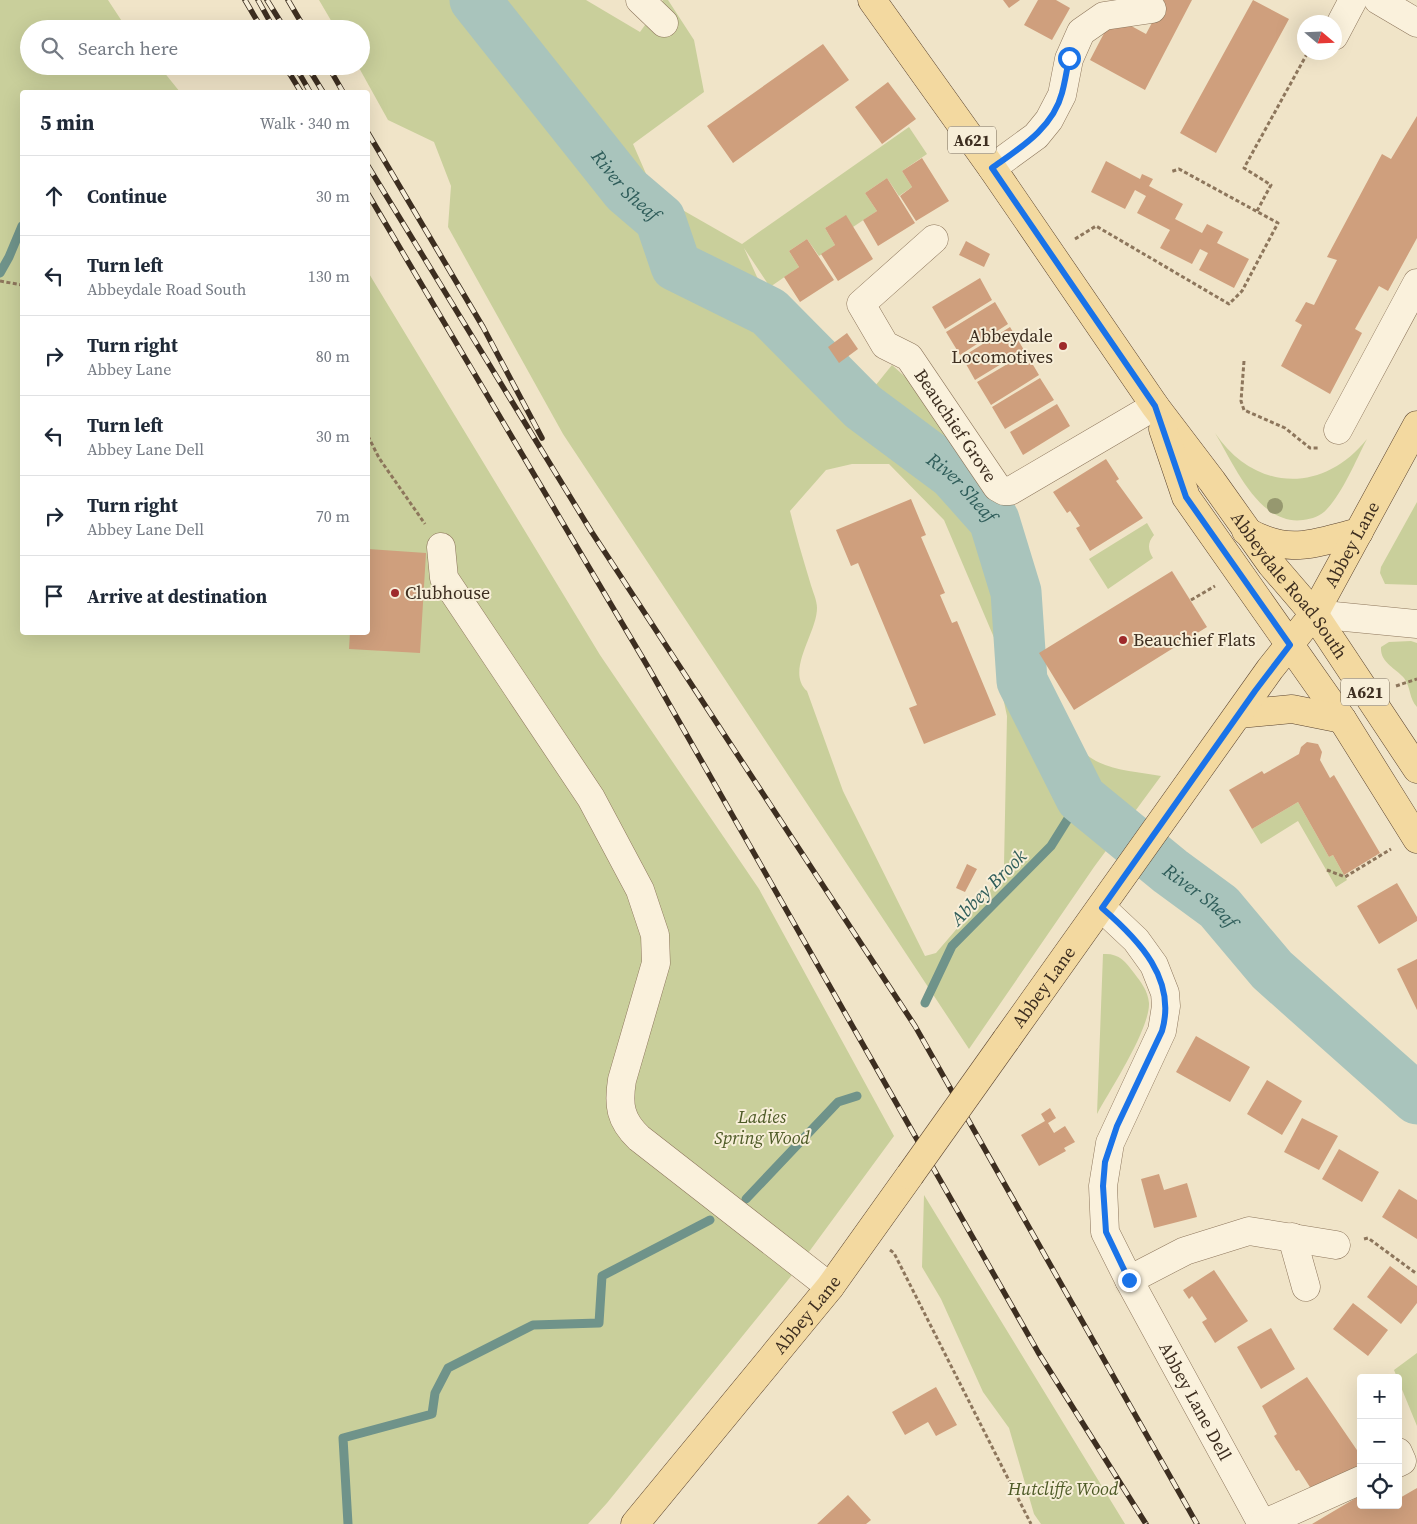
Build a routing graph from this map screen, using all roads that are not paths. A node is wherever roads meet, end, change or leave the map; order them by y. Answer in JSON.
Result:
{"nodes":[{"id":1,"x":640,"y":0,"type":"edge"},
{"id":2,"x":872,"y":0,"type":"edge"},
{"id":3,"x":1353,"y":0,"type":"edge"},
{"id":4,"x":1378,"y":0,"type":"edge"},
{"id":5,"x":1152,"y":9,"type":"dead end"},
{"id":6,"x":1342,"y":21,"type":"edge"},
{"id":7,"x":1417,"y":23,"type":"edge"},
{"id":8,"x":664,"y":24,"type":"dead end"},
{"id":9,"x":992,"y":168,"type":"junction"},
{"id":10,"x":934,"y":239,"type":"dead end"},
{"id":11,"x":1417,"y":283,"type":"edge"},
{"id":12,"x":1155,"y":406,"type":"junction"},
{"id":13,"x":1417,"y":425,"type":"edge"},
{"id":14,"x":1338,"y":430,"type":"road end"},
{"id":15,"x":1246,"y":531,"type":"junction"},
{"id":16,"x":1359,"y":532,"type":"junction"},
{"id":17,"x":441,"y":548,"type":"road end"},
{"id":18,"x":1314,"y":614,"type":"junction"},
{"id":19,"x":1417,"y":624,"type":"edge"},
{"id":20,"x":1290,"y":645,"type":"junction"},
{"id":21,"x":1239,"y":714,"type":"junction"},
{"id":22,"x":1342,"y":719,"type":"junction"},
{"id":23,"x":1417,"y":769,"type":"edge"},
{"id":24,"x":1416,"y":837,"type":"edge"},
{"id":25,"x":1102,"y":908,"type":"junction"},
{"id":26,"x":1292,"y":1237,"type":"junction"},
{"id":27,"x":1336,"y":1245,"type":"road end"},
{"id":28,"x":1129,"y":1280,"type":"junction"},
{"id":29,"x":830,"y":1287,"type":"junction"},
{"id":30,"x":1306,"y":1287,"type":"dead end"},
{"id":31,"x":1357,"y":1482,"type":"edge"},
{"id":32,"x":635,"y":1524,"type":"edge"},
{"id":33,"x":1263,"y":1524,"type":"edge"}],
"edges":[{"from":1,"to":8,"type":"street"},
{"from":2,"to":9,"type":"main road","name":"Abbeydale Road South","number":"A621"},
{"from":3,"to":6,"type":"street"},
{"from":4,"to":7,"type":"street"},
{"from":5,"to":9,"type":"street"},
{"from":9,"to":12,"type":"main road","name":"Abbeydale Road South","number":"A621"},
{"from":10,"to":12,"type":"street","name":"Beauchief Grove"},
{"from":11,"to":14,"type":"street"},
{"from":12,"to":15,"type":"main road","name":"Abbeydale Road South","number":"A621"},
{"from":12,"to":20,"type":"main road","name":"Abbeydale Road South","number":"A621"},
{"from":13,"to":16,"type":"main road","name":"Abbey Lane"},
{"from":15,"to":16,"type":"main road"},
{"from":15,"to":18,"type":"main road","name":"Abbeydale Road South","number":"A621"},
{"from":16,"to":18,"type":"main road","name":"Abbey Lane"},
{"from":17,"to":29,"type":"street"},
{"from":18,"to":19,"type":"street"},
{"from":18,"to":20,"type":"main road","name":"Abbey Lane"},
{"from":18,"to":23,"type":"main road","name":"Abbeydale Road South","number":"A621"},
{"from":20,"to":21,"type":"main road","name":"Abbey Lane"},
{"from":20,"to":22,"type":"main road","name":"Abbeydale Road South","number":"A621"},
{"from":21,"to":22,"type":"main road"},
{"from":21,"to":25,"type":"main road","name":"Abbey Lane"},
{"from":22,"to":24,"type":"main road","name":"Abbeydale Road South","number":"A621"},
{"from":25,"to":28,"type":"street","name":"Abbey Lane Dell"},
{"from":25,"to":29,"type":"main road","name":"Abbey Lane","bridge":true},
{"from":26,"to":27,"type":"street"},
{"from":26,"to":28,"type":"street"},
{"from":26,"to":30,"type":"street"},
{"from":28,"to":33,"type":"street","name":"Abbey Lane Dell"},
{"from":29,"to":32,"type":"main road","name":"Abbey Lane"},
{"from":31,"to":33,"type":"street","name":"Abbey Lane Dell"}]}
